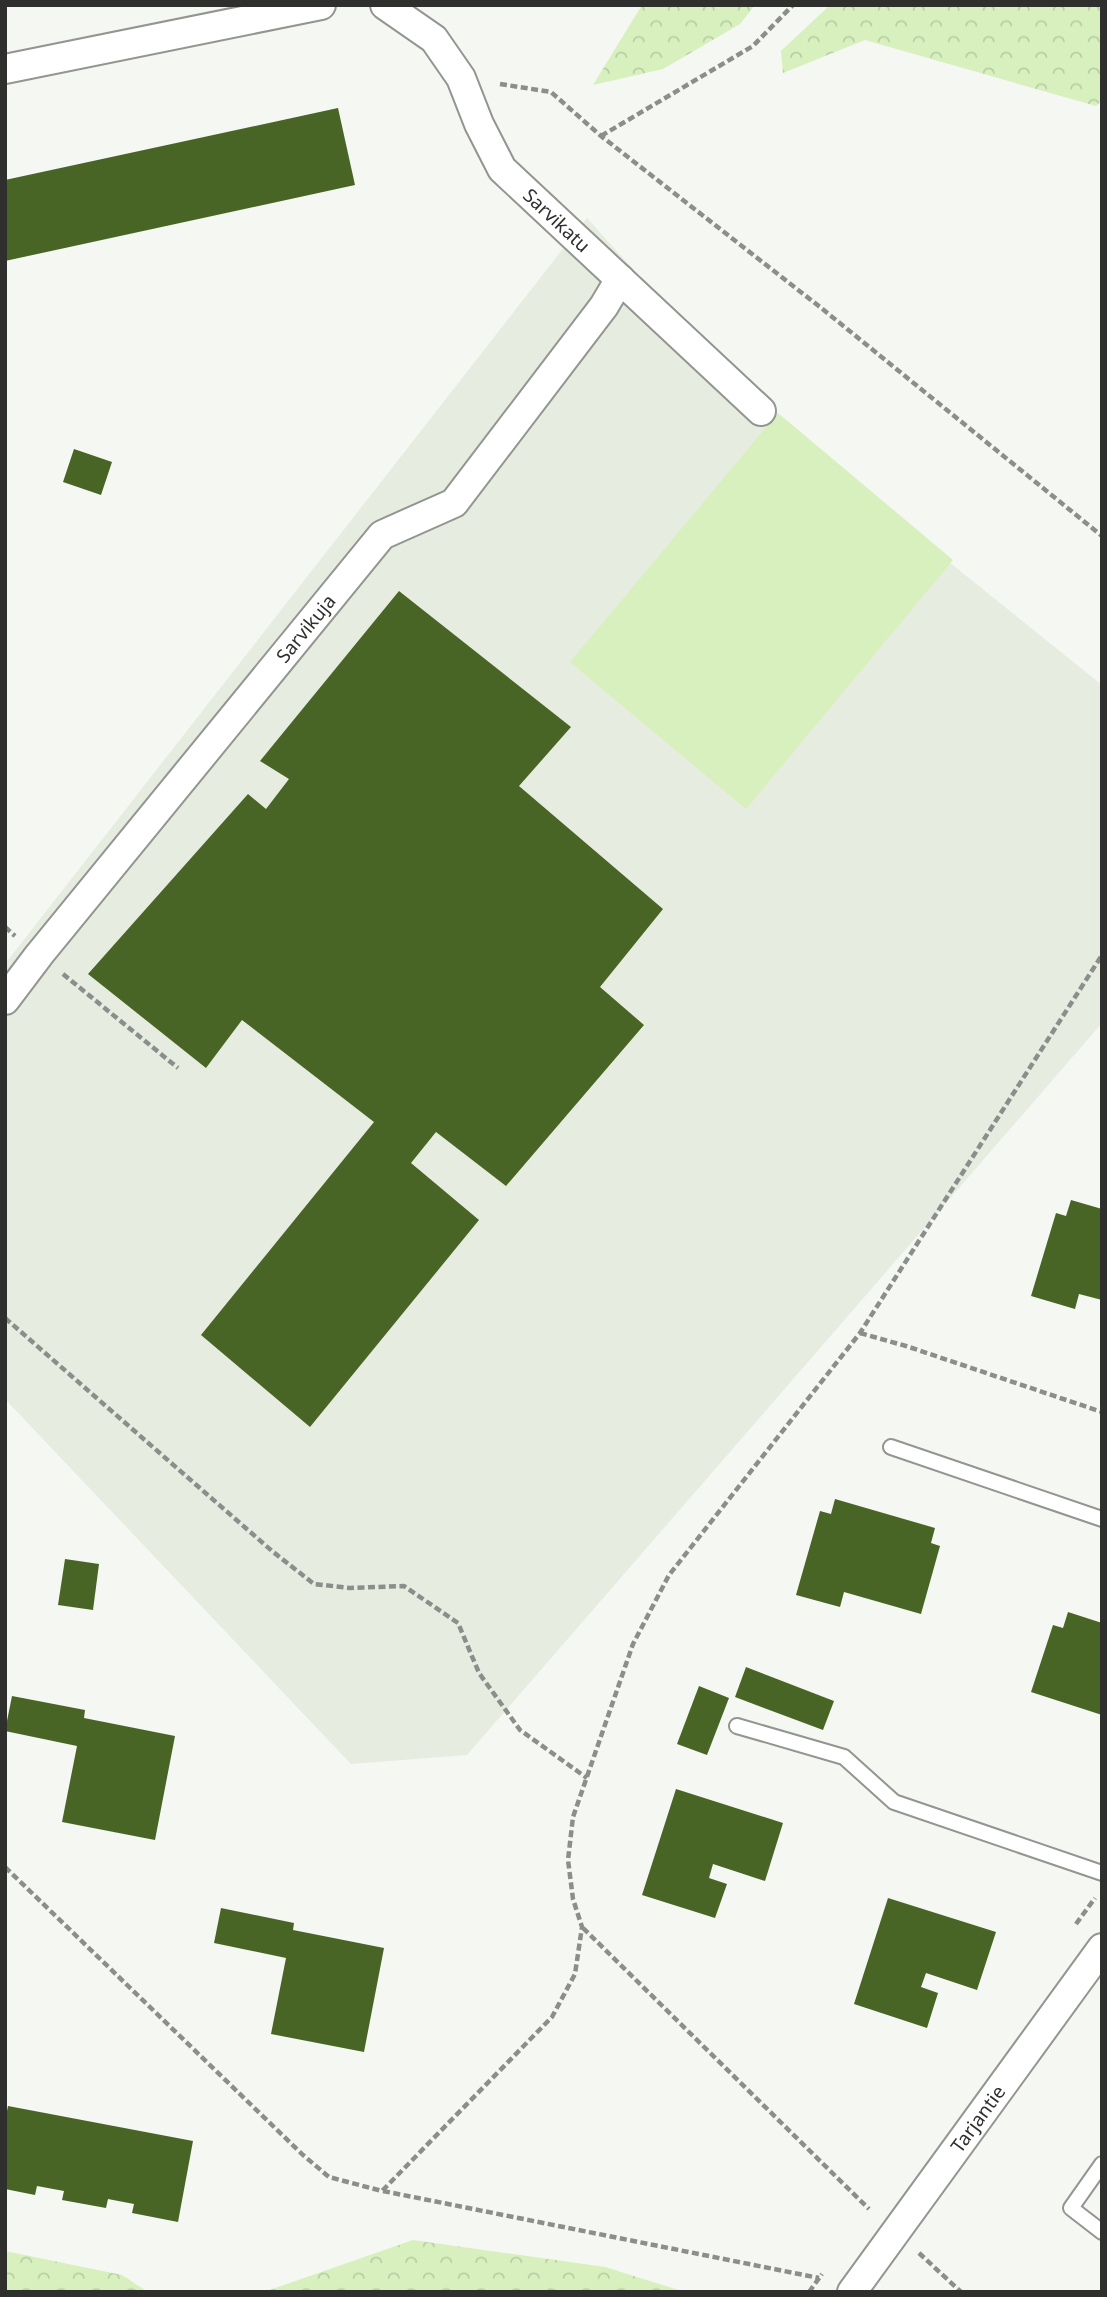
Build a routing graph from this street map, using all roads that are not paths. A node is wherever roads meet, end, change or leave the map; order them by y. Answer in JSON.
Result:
{"nodes":[{"id":1,"x":321,"y":5,"type":"edge"},
{"id":2,"x":385,"y":5,"type":"edge"},
{"id":3,"x":5,"y":69,"type":"edge"},
{"id":4,"x":620,"y":279,"type":"junction"},
{"id":5,"x":761,"y":411,"type":"dead end"},
{"id":6,"x":5,"y":1000,"type":"edge"},
{"id":7,"x":891,"y":1447,"type":"dead end"},
{"id":8,"x":1102,"y":1519,"type":"edge"},
{"id":9,"x":737,"y":1726,"type":"dead end"},
{"id":10,"x":1102,"y":1873,"type":"edge"},
{"id":11,"x":1102,"y":1948,"type":"edge"},
{"id":12,"x":1102,"y":2164,"type":"edge"},
{"id":13,"x":1102,"y":2232,"type":"edge"},
{"id":14,"x":852,"y":2292,"type":"edge"}],
"edges":[{"from":1,"to":3,"type":"street"},
{"from":2,"to":4,"type":"street","name":"Sarvikatu"},
{"from":4,"to":5,"type":"street","name":"Sarvikatu"},
{"from":4,"to":6,"type":"street","name":"Sarvikuja"},
{"from":7,"to":8,"type":"lane"},
{"from":9,"to":10,"type":"lane"},
{"from":11,"to":14,"type":"street","name":"Tarjantie"},
{"from":12,"to":13,"type":"lane"}]}
